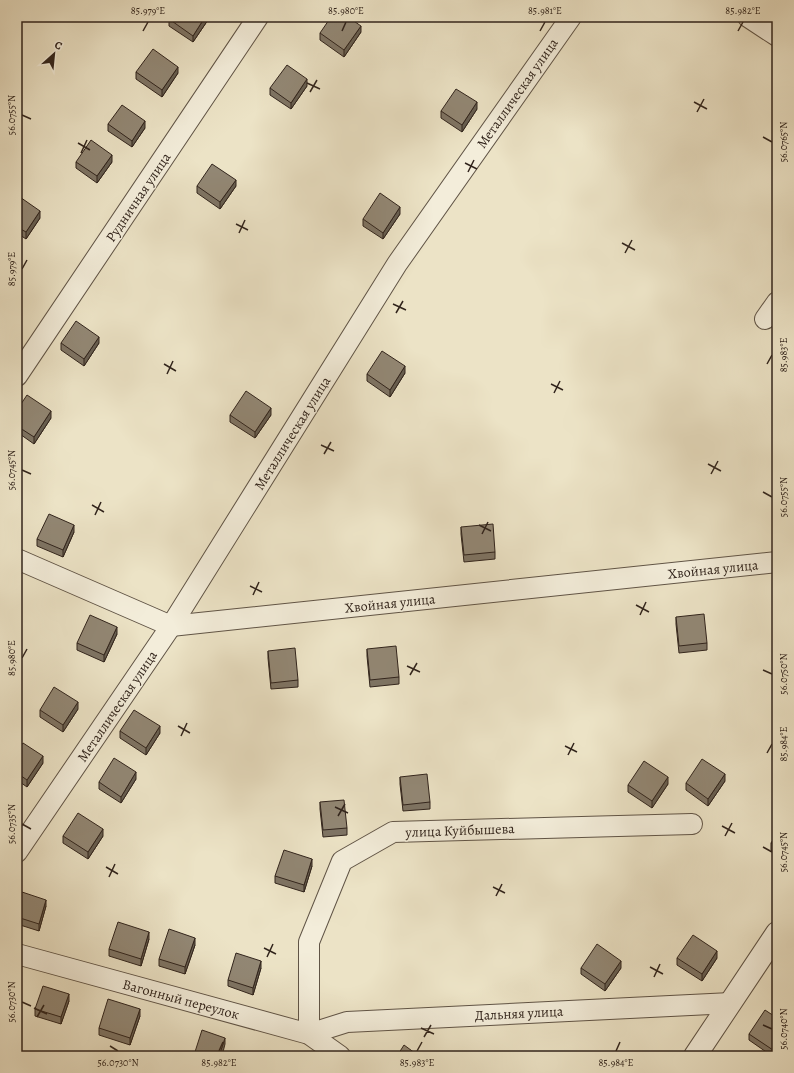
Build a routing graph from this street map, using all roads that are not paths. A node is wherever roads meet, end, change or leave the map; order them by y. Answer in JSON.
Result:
{"nodes":[{"id":1,"x":258,"y":17,"type":"edge"},
{"id":2,"x":571,"y":17,"type":"edge"},
{"id":3,"x":748,"y":17,"type":"edge"},
{"id":4,"x":777,"y":36,"type":"edge"},
{"id":5,"x":777,"y":302,"type":"edge"},
{"id":6,"x":765,"y":319,"type":"dead end"},
{"id":7,"x":17,"y":376,"type":"edge"},
{"id":8,"x":17,"y":559,"type":"edge"},
{"id":9,"x":777,"y":562,"type":"edge"},
{"id":10,"x":171,"y":626,"type":"junction"},
{"id":11,"x":692,"y":824,"type":"dead end"},
{"id":12,"x":17,"y":852,"type":"edge"},
{"id":13,"x":777,"y":933,"type":"edge"},
{"id":14,"x":17,"y":954,"type":"edge"},
{"id":15,"x":731,"y":1003,"type":"junction"},
{"id":16,"x":310,"y":1034,"type":"junction"},
{"id":17,"x":332,"y":1054,"type":"edge"},
{"id":18,"x":696,"y":1056,"type":"edge"}],
"edges":[{"from":1,"to":7,"type":"street","name":"Рудничная улица"},
{"from":2,"to":10,"type":"street","name":"Металлическая улица"},
{"from":3,"to":4,"type":"street"},
{"from":5,"to":6,"type":"street"},
{"from":8,"to":10,"type":"street","name":"Хвойная улица"},
{"from":9,"to":10,"type":"street","name":"Хвойная улица"},
{"from":10,"to":12,"type":"street","name":"Металлическая улица"},
{"from":11,"to":16,"type":"street","name":"улица Куйбышева"},
{"from":13,"to":15,"type":"street"},
{"from":14,"to":16,"type":"street","name":"Вагонный переулок"},
{"from":15,"to":16,"type":"street","name":"Дальняя улица"},
{"from":15,"to":18,"type":"street"},
{"from":16,"to":17,"type":"street","name":"Вагонный переулок"}]}
